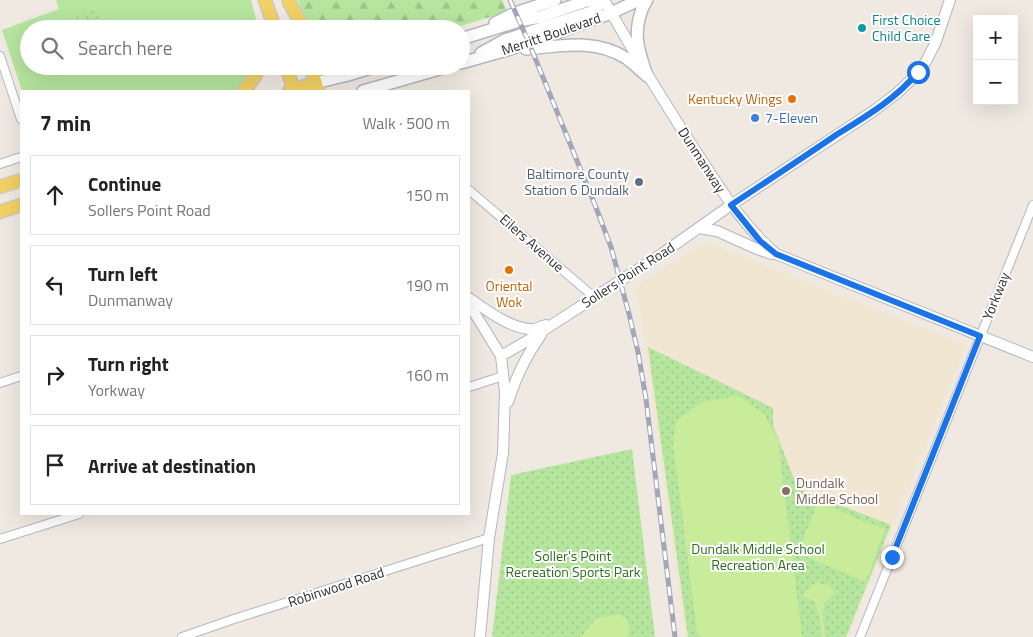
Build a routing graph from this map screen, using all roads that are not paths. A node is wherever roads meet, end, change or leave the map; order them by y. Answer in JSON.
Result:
{"nodes":[{"id":1,"x":266,"y":0,"type":"edge"},
{"id":2,"x":555,"y":0,"type":"edge"},
{"id":3,"x":588,"y":0,"type":"edge"},
{"id":4,"x":600,"y":0,"type":"edge"},
{"id":5,"x":604,"y":0,"type":"edge"},
{"id":6,"x":639,"y":0,"type":"edge"},
{"id":7,"x":647,"y":0,"type":"edge"},
{"id":8,"x":950,"y":0,"type":"edge"},
{"id":9,"x":289,"y":1,"type":"edge"},
{"id":10,"x":611,"y":13,"type":"junction"},
{"id":11,"x":266,"y":20,"type":"edge"},
{"id":12,"x":272,"y":20,"type":"edge"},
{"id":13,"x":295,"y":20,"type":"edge"},
{"id":14,"x":299,"y":20,"type":"edge"},
{"id":15,"x":474,"y":34,"type":"junction"},
{"id":16,"x":470,"y":36,"type":"edge"},
{"id":17,"x":507,"y":50,"type":"junction"},
{"id":18,"x":0,"y":56,"type":"edge"},
{"id":19,"x":470,"y":58,"type":"edge"},
{"id":20,"x":470,"y":60,"type":"edge"},
{"id":21,"x":256,"y":75,"type":"edge"},
{"id":22,"x":288,"y":75,"type":"edge"},
{"id":23,"x":313,"y":75,"type":"edge"},
{"id":24,"x":348,"y":75,"type":"edge"},
{"id":25,"x":421,"y":75,"type":"edge"},
{"id":26,"x":647,"y":76,"type":"junction"},
{"id":27,"x":317,"y":87,"type":"edge"},
{"id":28,"x":379,"y":88,"type":"edge"},
{"id":29,"x":245,"y":90,"type":"edge"},
{"id":30,"x":292,"y":90,"type":"edge"},
{"id":31,"x":298,"y":90,"type":"edge"},
{"id":32,"x":20,"y":115,"type":"edge"},
{"id":33,"x":20,"y":157,"type":"edge"},
{"id":34,"x":0,"y":164,"type":"edge"},
{"id":35,"x":20,"y":180,"type":"edge"},
{"id":36,"x":0,"y":186,"type":"edge"},
{"id":37,"x":470,"y":191,"type":"edge"},
{"id":38,"x":20,"y":204,"type":"edge"},
{"id":39,"x":731,"y":205,"type":"junction"},
{"id":40,"x":1033,"y":205,"type":"edge"},
{"id":41,"x":0,"y":212,"type":"edge"},
{"id":42,"x":699,"y":228,"type":"junction"},
{"id":43,"x":776,"y":254,"type":"junction"},
{"id":44,"x":594,"y":297,"type":"junction"},
{"id":45,"x":470,"y":299,"type":"edge"},
{"id":46,"x":470,"y":306,"type":"edge"},
{"id":47,"x":561,"y":319,"type":"junction"},
{"id":48,"x":544,"y":330,"type":"junction"},
{"id":49,"x":980,"y":336,"type":"junction"},
{"id":50,"x":501,"y":356,"type":"junction"},
{"id":51,"x":1033,"y":357,"type":"edge"},
{"id":52,"x":20,"y":376,"type":"edge"},
{"id":53,"x":503,"y":376,"type":"junction"},
{"id":54,"x":0,"y":383,"type":"edge"},
{"id":55,"x":470,"y":387,"type":"edge"},
{"id":56,"x":505,"y":410,"type":"junction"},
{"id":57,"x":76,"y":515,"type":"edge"},
{"id":58,"x":490,"y":538,"type":"junction"},
{"id":59,"x":0,"y":539,"type":"edge"},
{"id":60,"x":182,"y":637,"type":"edge"},
{"id":61,"x":480,"y":637,"type":"edge"},
{"id":62,"x":860,"y":637,"type":"edge"}],
"edges":[{"from":1,"to":11,"type":"main road"},
{"from":1,"to":12,"type":"main road"},
{"from":2,"to":15,"type":"main road"},
{"from":3,"to":15,"type":"main road","name":"Merritt Boulevard"},
{"from":4,"to":19,"type":"main road"},
{"from":5,"to":10,"type":"street","name":"Dunmanway"},
{"from":6,"to":10,"type":"main road","name":"Merritt Boulevard"},
{"from":7,"to":26,"type":"main road"},
{"from":8,"to":39,"type":"street","name":"Sollers Point Road"},
{"from":9,"to":13,"type":"main road"},
{"from":9,"to":14,"type":"main road"},
{"from":10,"to":17,"type":"main road","name":"Merritt Boulevard"},
{"from":10,"to":26,"type":"street","name":"Dunmanway"},
{"from":15,"to":16,"type":"main road","name":"Merritt Boulevard"},
{"from":17,"to":20,"type":"main road","name":"Merritt Boulevard"},
{"from":17,"to":26,"type":"main road"},
{"from":18,"to":32,"type":"street"},
{"from":21,"to":29,"type":"main road"},
{"from":22,"to":30,"type":"main road"},
{"from":23,"to":27,"type":"main road"},
{"from":24,"to":27,"type":"main road"},
{"from":25,"to":28,"type":"main road"},
{"from":26,"to":39,"type":"street","name":"Dunmanway"},
{"from":27,"to":31,"type":"main road"},
{"from":33,"to":34,"type":"street"},
{"from":35,"to":36,"type":"main road"},
{"from":37,"to":44,"type":"street","name":"Eilers Avenue"},
{"from":38,"to":41,"type":"main road"},
{"from":39,"to":42,"type":"street","name":"Sollers Point Road"},
{"from":39,"to":43,"type":"street","name":"Dunmanway"},
{"from":40,"to":49,"type":"street","name":"Yorkway"},
{"from":42,"to":43,"type":"street"},
{"from":42,"to":44,"type":"street","name":"Sollers Point Road"},
{"from":43,"to":49,"type":"street","name":"Dunmanway"},
{"from":44,"to":47,"type":"street","name":"Sollers Point Road"},
{"from":45,"to":47,"type":"street"},
{"from":46,"to":50,"type":"street"},
{"from":47,"to":48,"type":"street","name":"Sollers Point Road"},
{"from":48,"to":50,"type":"street","name":"Sollers Point Road"},
{"from":48,"to":56,"type":"street"},
{"from":49,"to":51,"type":"street","name":"Dunmanway"},
{"from":49,"to":62,"type":"street","name":"Yorkway"},
{"from":50,"to":53,"type":"street"},
{"from":52,"to":54,"type":"street"},
{"from":53,"to":55,"type":"street"},
{"from":53,"to":56,"type":"street"},
{"from":56,"to":58,"type":"street"},
{"from":57,"to":59,"type":"street"},
{"from":58,"to":60,"type":"street","name":"Robinwood Road"},
{"from":58,"to":61,"type":"street"}]}
